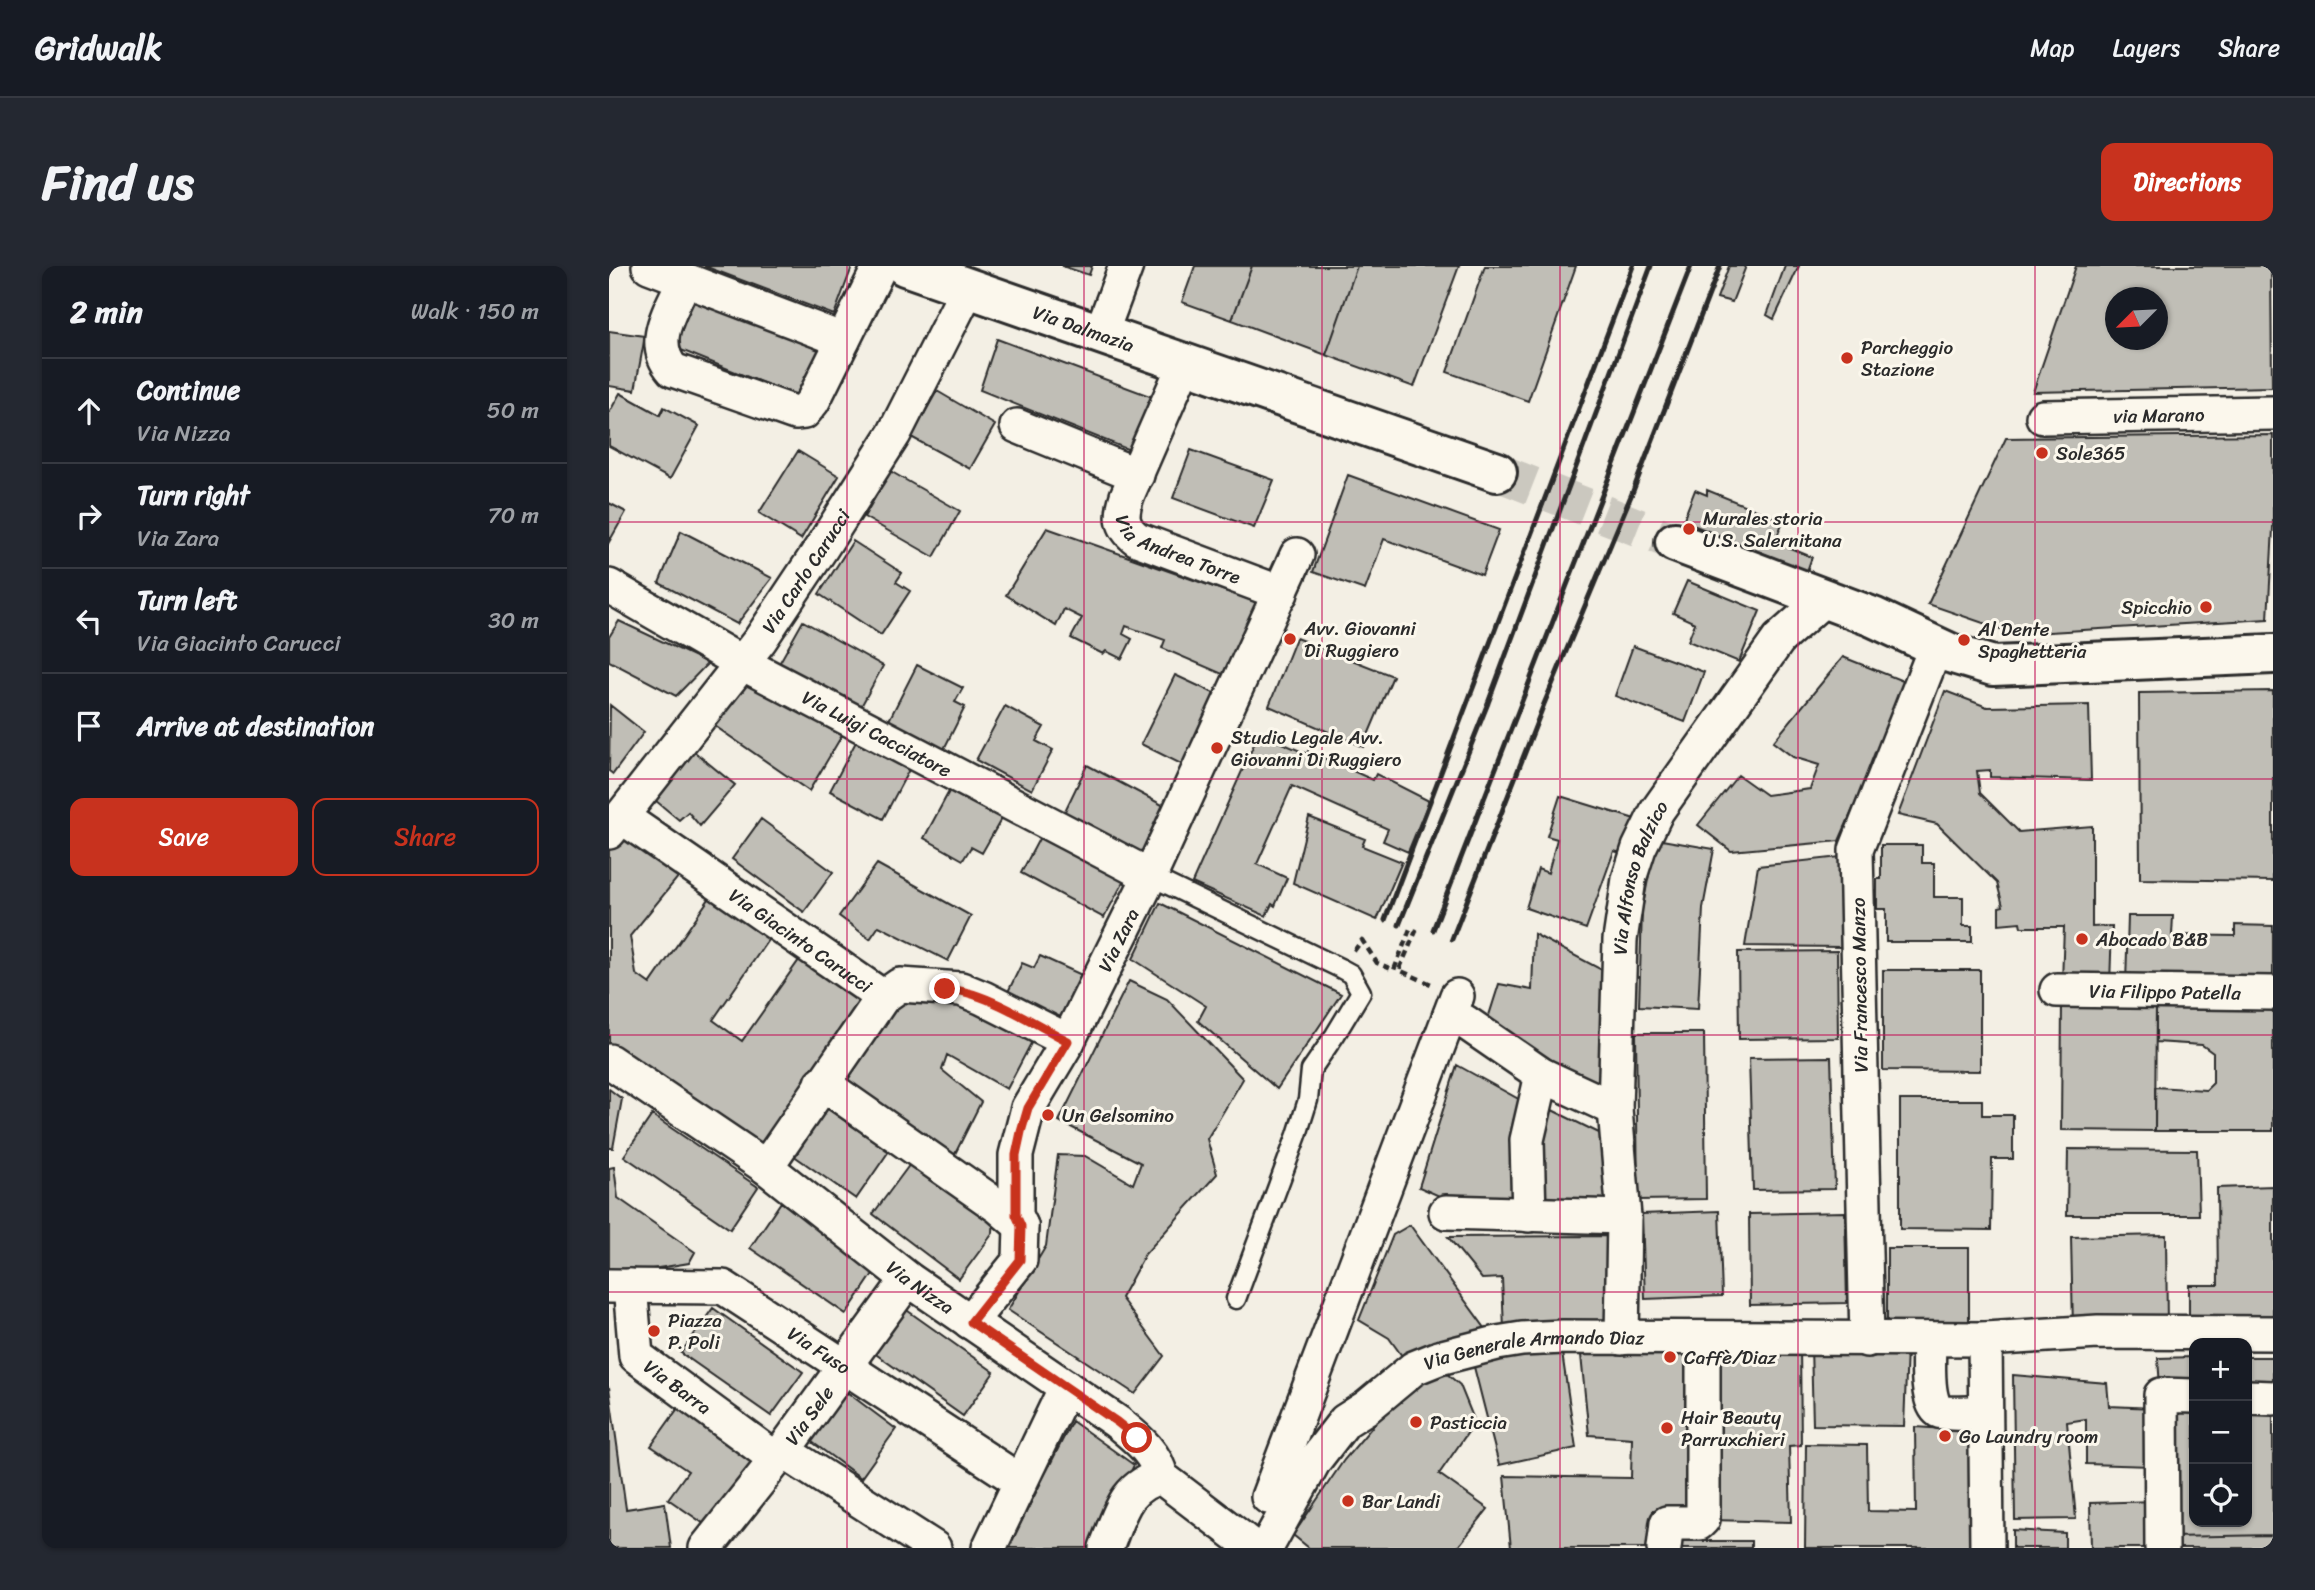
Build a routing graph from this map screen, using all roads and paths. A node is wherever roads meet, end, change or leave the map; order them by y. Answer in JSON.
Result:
{"nodes":[{"id":1,"x":649,"y":266,"type":"edge"},
{"id":2,"x":880,"y":266,"type":"edge"},
{"id":3,"x":905,"y":266,"type":"edge"},
{"id":4,"x":1126,"y":266,"type":"edge"},
{"id":5,"x":684,"y":281,"type":"junction"},
{"id":6,"x":968,"y":288,"type":"junction"},
{"id":7,"x":1101,"y":332,"type":"junction"},
{"id":8,"x":843,"y":340,"type":"junction"},
{"id":9,"x":1185,"y":363,"type":"junction"},
{"id":10,"x":2273,"y":413,"type":"edge"},
{"id":11,"x":2043,"y":417,"type":"dead end"},
{"id":12,"x":1017,"y":426,"type":"dead end"},
{"id":13,"x":1497,"y":472,"type":"tunnel mouth"},
{"id":14,"x":1137,"y":475,"type":"junction"},
{"id":15,"x":1675,"y":542,"type":"tunnel mouth"},
{"id":16,"x":1297,"y":555,"type":"dead end"},
{"id":17,"x":609,"y":586,"type":"edge"},
{"id":18,"x":1281,"y":593,"type":"junction"},
{"id":19,"x":1825,"y":598,"type":"junction"},
{"id":20,"x":1936,"y":646,"type":"junction"},
{"id":21,"x":2273,"y":654,"type":"edge"},
{"id":22,"x":742,"y":663,"type":"junction"},
{"id":23,"x":616,"y":825,"type":"edge"},
{"id":24,"x":1150,"y":876,"type":"junction"},
{"id":25,"x":1341,"y":968,"type":"junction"},
{"id":26,"x":2057,"y":990,"type":"dead end"},
{"id":27,"x":2273,"y":993,"type":"edge"},
{"id":28,"x":883,"y":997,"type":"junction"},
{"id":29,"x":1454,"y":1005,"type":"junction"},
{"id":30,"x":1068,"y":1041,"type":"junction"},
{"id":31,"x":609,"y":1061,"type":"edge"},
{"id":32,"x":827,"y":1075,"type":"junction"},
{"id":33,"x":1542,"y":1075,"type":"junction"},
{"id":34,"x":1615,"y":1109,"type":"junction"},
{"id":35,"x":765,"y":1167,"type":"junction"},
{"id":36,"x":1446,"y":1212,"type":"dead end"},
{"id":37,"x":1529,"y":1215,"type":"junction"},
{"id":38,"x":1624,"y":1217,"type":"junction"},
{"id":39,"x":1021,"y":1226,"type":"junction"},
{"id":40,"x":908,"y":1279,"type":"junction"},
{"id":41,"x":619,"y":1286,"type":"edge"},
{"id":42,"x":1236,"y":1299,"type":"dead end"},
{"id":43,"x":971,"y":1322,"type":"junction"},
{"id":44,"x":2273,"y":1334,"type":"edge"},
{"id":45,"x":1622,"y":1338,"type":"junction"},
{"id":46,"x":1703,"y":1338,"type":"junction"},
{"id":47,"x":1867,"y":1339,"type":"junction"},
{"id":48,"x":1929,"y":1339,"type":"junction"},
{"id":49,"x":1985,"y":1339,"type":"junction"},
{"id":50,"x":844,"y":1365,"type":"junction"},
{"id":51,"x":1066,"y":1387,"type":"junction"},
{"id":52,"x":2189,"y":1396,"type":"edge"},
{"id":53,"x":2252,"y":1398,"type":"edge"},
{"id":54,"x":2273,"y":1398,"type":"edge"},
{"id":55,"x":1985,"y":1413,"type":"junction"},
{"id":56,"x":779,"y":1455,"type":"junction"},
{"id":57,"x":1012,"y":1476,"type":"dead end"},
{"id":58,"x":1161,"y":1477,"type":"junction"},
{"id":59,"x":1268,"y":1497,"type":"dead end"},
{"id":60,"x":706,"y":1548,"type":"edge"},
{"id":61,"x":934,"y":1548,"type":"edge"},
{"id":62,"x":989,"y":1548,"type":"edge"},
{"id":63,"x":1105,"y":1548,"type":"edge"},
{"id":64,"x":1254,"y":1548,"type":"edge"},
{"id":65,"x":1266,"y":1548,"type":"edge"},
{"id":66,"x":1664,"y":1548,"type":"edge"},
{"id":67,"x":1987,"y":1548,"type":"edge"},
{"id":68,"x":2162,"y":1548,"type":"edge"}],
"edges":[{"from":1,"to":5,"type":"street"},
{"from":2,"to":8,"type":"street"},
{"from":3,"to":6,"type":"main road","name":"Via Dalmazia"},
{"from":4,"to":7,"type":"street"},
{"from":5,"to":8,"type":"street"},
{"from":5,"to":8,"type":"street"},
{"from":6,"to":7,"type":"main road","name":"Via Dalmazia"},
{"from":6,"to":22,"type":"street","name":"Via Carlo Carucci"},
{"from":7,"to":9,"type":"main road","name":"Via Dalmazia"},
{"from":9,"to":13,"type":"main road","name":"Via Dalmazia"},
{"from":9,"to":14,"type":"street","name":"Via Andrea Torre"},
{"from":10,"to":11,"type":"street","name":"via Marano"},
{"from":12,"to":14,"type":"street","name":"Via Andrea Torre"},
{"from":14,"to":18,"type":"street","name":"Via Andrea Torre"},
{"from":15,"to":19,"type":"main road"},
{"from":16,"to":18,"type":"street","name":"Via Zara"},
{"from":17,"to":22,"type":"street","name":"Via Luigi Cacciatore"},
{"from":18,"to":24,"type":"street","name":"Via Zara"},
{"from":19,"to":20,"type":"main road"},
{"from":19,"to":34,"type":"street","name":"Via Alfonso Balzico"},
{"from":20,"to":21,"type":"main road"},
{"from":20,"to":47,"type":"street","name":"Via Francesco Manzo"},
{"from":22,"to":23,"type":"street","name":"Via Carlo Carucci"},
{"from":22,"to":24,"type":"street","name":"Via Luigi Cacciatore"},
{"from":23,"to":28,"type":"street","name":"Via Giacinto Carucci"},
{"from":24,"to":25,"type":"lane"},
{"from":24,"to":30,"type":"street","name":"Via Zara"},
{"from":25,"to":29,"type":"path"},
{"from":25,"to":42,"type":"lane"},
{"from":26,"to":27,"type":"street","name":"Via Filippo Patella"},
{"from":28,"to":30,"type":"street","name":"Via Giacinto Carucci"},
{"from":28,"to":32,"type":"street"},
{"from":29,"to":33,"type":"street"},
{"from":29,"to":59,"type":"street"},
{"from":30,"to":39,"type":"street","name":"Via Zara"},
{"from":31,"to":35,"type":"street","name":"Via Nizza"},
{"from":32,"to":35,"type":"street"},
{"from":32,"to":39,"type":"street"},
{"from":33,"to":34,"type":"street"},
{"from":33,"to":37,"type":"street"},
{"from":34,"to":38,"type":"street","name":"Via Alfonso Balzico"},
{"from":35,"to":40,"type":"street","name":"Via Nizza"},
{"from":36,"to":37,"type":"street"},
{"from":37,"to":38,"type":"street"},
{"from":38,"to":45,"type":"street","name":"Via Alfonso Balzico"},
{"from":39,"to":43,"type":"street","name":"Via Zara"},
{"from":40,"to":43,"type":"street","name":"Via Nizza"},
{"from":40,"to":50,"type":"street","name":"Via Sele"},
{"from":41,"to":50,"type":"street","name":"Via Fuso"},
{"from":41,"to":56,"type":"street","name":"Via Barra"},
{"from":43,"to":51,"type":"street","name":"Via Nizza"},
{"from":44,"to":49,"type":"street","name":"Via Generale Armando Diaz"},
{"from":45,"to":46,"type":"street","name":"Via Generale Armando Diaz"},
{"from":45,"to":65,"type":"street","name":"Via Generale Armando Diaz"},
{"from":46,"to":47,"type":"street","name":"Via Generale Armando Diaz"},
{"from":46,"to":66,"type":"street"},
{"from":47,"to":48,"type":"street","name":"Via Generale Armando Diaz"},
{"from":48,"to":49,"type":"street","name":"Via Generale Armando Diaz"},
{"from":48,"to":55,"type":"street"},
{"from":49,"to":55,"type":"street"},
{"from":50,"to":56,"type":"street","name":"Via Sele"},
{"from":50,"to":57,"type":"street","name":"Via Fuso"},
{"from":51,"to":58,"type":"street","name":"Via Nizza"},
{"from":51,"to":62,"type":"street"},
{"from":52,"to":68,"type":"street"},
{"from":53,"to":54,"type":"street"},
{"from":55,"to":67,"type":"street"},
{"from":56,"to":60,"type":"street","name":"Via Sele"},
{"from":56,"to":61,"type":"street","name":"Via Barra"},
{"from":58,"to":63,"type":"street"},
{"from":58,"to":64,"type":"street","name":"Via Nizza"}]}
